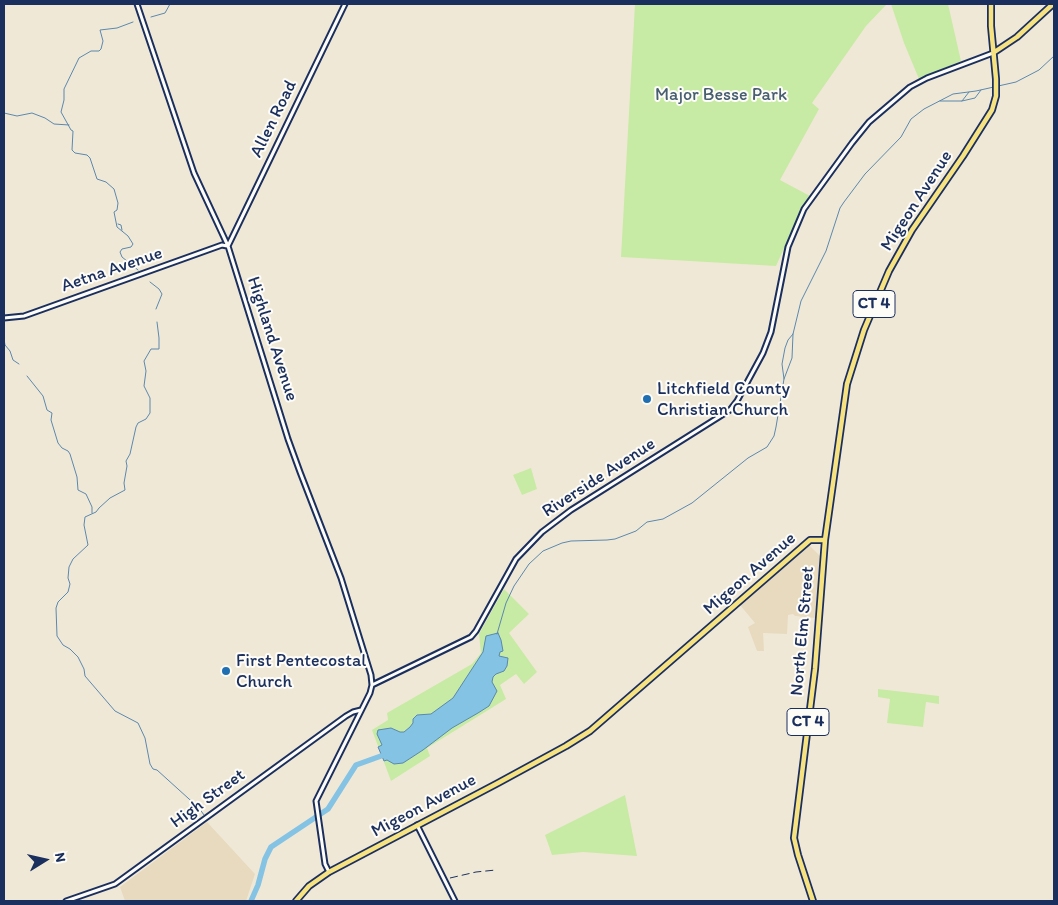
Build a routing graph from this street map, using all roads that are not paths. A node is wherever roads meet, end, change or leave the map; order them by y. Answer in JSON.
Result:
{"nodes":[{"id":1,"x":137,"y":4,"type":"edge"},
{"id":2,"x":345,"y":4,"type":"edge"},
{"id":3,"x":992,"y":4,"type":"edge"},
{"id":4,"x":1053,"y":4,"type":"edge"},
{"id":5,"x":993,"y":53,"type":"junction"},
{"id":6,"x":228,"y":246,"type":"junction"},
{"id":7,"x":4,"y":318,"type":"edge"},
{"id":8,"x":825,"y":540,"type":"junction"},
{"id":9,"x":372,"y":685,"type":"junction"},
{"id":10,"x":361,"y":710,"type":"junction"},
{"id":11,"x":417,"y":825,"type":"junction"},
{"id":12,"x":329,"y":872,"type":"junction"},
{"id":13,"x":66,"y":901,"type":"edge"},
{"id":14,"x":296,"y":901,"type":"edge"},
{"id":15,"x":455,"y":901,"type":"edge"},
{"id":16,"x":813,"y":901,"type":"edge"}],
"edges":[{"from":1,"to":6,"type":"street","name":"Highland Avenue"},
{"from":2,"to":6,"type":"street","name":"Allen Road"},
{"from":3,"to":5,"type":"main road","number":"CT 4"},
{"from":4,"to":5,"type":"main road"},
{"from":5,"to":8,"type":"main road","name":"Migeon Avenue","number":"CT 4"},
{"from":5,"to":9,"type":"street","name":"Riverside Avenue"},
{"from":6,"to":7,"type":"street","name":"Aetna Avenue"},
{"from":6,"to":9,"type":"street","name":"Highland Avenue"},
{"from":8,"to":11,"type":"main road","name":"Migeon Avenue"},
{"from":8,"to":16,"type":"main road","name":"North Elm Street","number":"CT 4"},
{"from":9,"to":10,"type":"street"},
{"from":10,"to":12,"type":"street"},
{"from":10,"to":13,"type":"street","name":"High Street"},
{"from":11,"to":12,"type":"main road","name":"Migeon Avenue"},
{"from":11,"to":15,"type":"street"},
{"from":12,"to":14,"type":"main road","name":"Migeon Avenue"}]}
